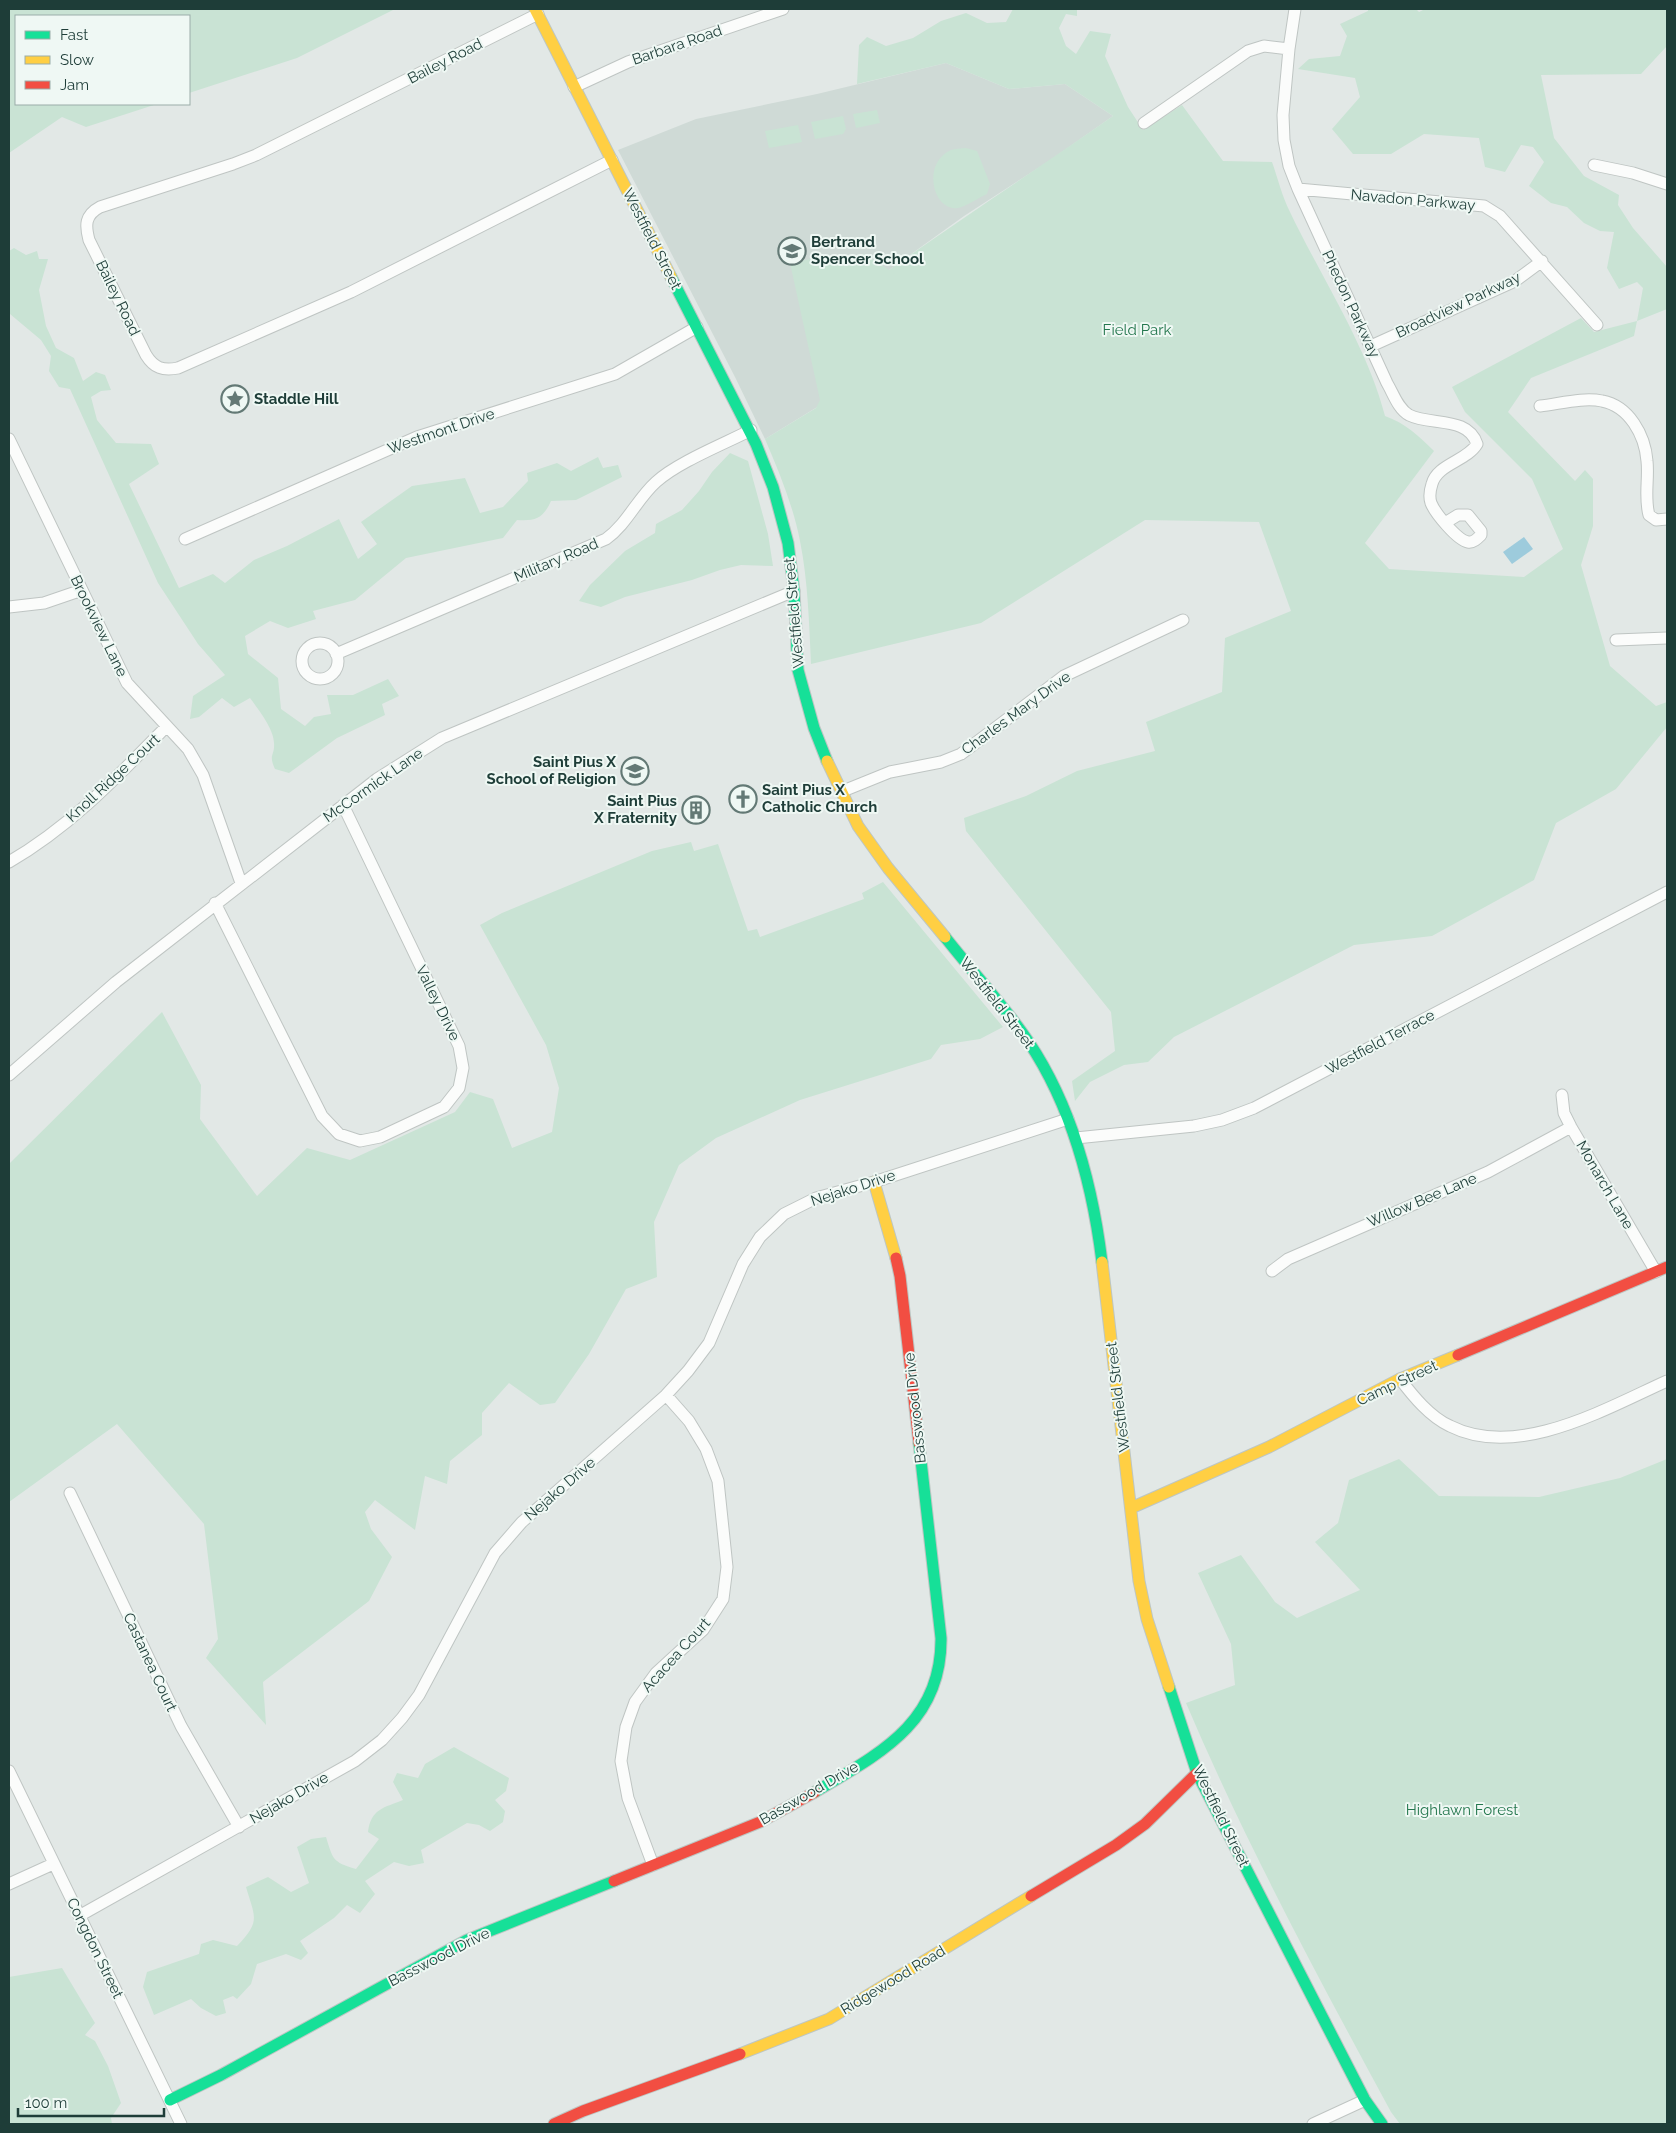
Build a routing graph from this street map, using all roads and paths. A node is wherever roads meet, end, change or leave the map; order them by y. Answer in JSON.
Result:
{"nodes":[{"id":1,"x":782,"y":9,"type":"edge"},
{"id":2,"x":1295,"y":9,"type":"edge"},
{"id":3,"x":536,"y":11,"type":"edge"},
{"id":4,"x":1289,"y":49,"type":"junction"},
{"id":5,"x":574,"y":87,"type":"junction"},
{"id":6,"x":1144,"y":123,"type":"dead end"},
{"id":7,"x":612,"y":160,"type":"junction"},
{"id":8,"x":1594,"y":165,"type":"dead end"},
{"id":9,"x":1667,"y":184,"type":"edge"},
{"id":10,"x":1298,"y":189,"type":"junction"},
{"id":11,"x":1542,"y":261,"type":"junction"},
{"id":12,"x":1597,"y":325,"type":"dead end"},
{"id":13,"x":698,"y":327,"type":"junction"},
{"id":14,"x":1371,"y":346,"type":"junction"},
{"id":15,"x":1540,"y":406,"type":"dead end"},
{"id":16,"x":751,"y":430,"type":"junction"},
{"id":17,"x":9,"y":439,"type":"edge"},
{"id":18,"x":1667,"y":519,"type":"edge"},
{"id":19,"x":1445,"y":522,"type":"dead end"},
{"id":20,"x":185,"y":539,"type":"dead end"},
{"id":21,"x":82,"y":590,"type":"junction"},
{"id":22,"x":794,"y":590,"type":"junction"},
{"id":23,"x":9,"y":607,"type":"edge"},
{"id":24,"x":1183,"y":620,"type":"dead end"},
{"id":25,"x":1667,"y":638,"type":"edge"},
{"id":26,"x":1616,"y":640,"type":"dead end"},
{"id":27,"x":336,"y":654,"type":"dead end"},
{"id":28,"x":166,"y":727,"type":"junction"},
{"id":29,"x":843,"y":791,"type":"junction"},
{"id":30,"x":343,"y":805,"type":"junction"},
{"id":31,"x":9,"y":862,"type":"edge"},
{"id":32,"x":241,"y":883,"type":"junction"},
{"id":33,"x":1667,"y":892,"type":"edge"},
{"id":34,"x":215,"y":903,"type":"junction"},
{"id":35,"x":9,"y":1075,"type":"edge"},
{"id":36,"x":1562,"y":1095,"type":"dead end"},
{"id":37,"x":1068,"y":1119,"type":"junction"},
{"id":38,"x":1571,"y":1127,"type":"junction"},
{"id":39,"x":1076,"y":1138,"type":"junction"},
{"id":40,"x":874,"y":1182,"type":"junction"},
{"id":41,"x":1667,"y":1267,"type":"edge"},
{"id":42,"x":1272,"y":1271,"type":"dead end"},
{"id":43,"x":1656,"y":1272,"type":"junction"},
{"id":44,"x":1400,"y":1379,"type":"junction"},
{"id":45,"x":1667,"y":1381,"type":"edge"},
{"id":46,"x":666,"y":1395,"type":"junction"},
{"id":47,"x":70,"y":1493,"type":"dead end"},
{"id":48,"x":1131,"y":1508,"type":"junction"},
{"id":49,"x":9,"y":1771,"type":"edge"},
{"id":50,"x":1197,"y":1773,"type":"junction"},
{"id":51,"x":239,"y":1827,"type":"junction"},
{"id":52,"x":53,"y":1864,"type":"junction"},
{"id":53,"x":654,"y":1865,"type":"junction"},
{"id":54,"x":9,"y":1884,"type":"edge"},
{"id":55,"x":79,"y":1916,"type":"junction"},
{"id":56,"x":170,"y":2100,"type":"junction"},
{"id":57,"x":1365,"y":2100,"type":"junction"},
{"id":58,"x":182,"y":2124,"type":"edge"},
{"id":59,"x":554,"y":2124,"type":"edge"},
{"id":60,"x":1313,"y":2124,"type":"edge"},
{"id":61,"x":1382,"y":2124,"type":"edge"}],
"edges":[{"from":1,"to":5,"type":"street","name":"Barbara Road"},
{"from":2,"to":4,"type":"street","name":"Phedon Parkway"},
{"from":3,"to":5,"type":"main road","name":"Westfield Street"},
{"from":3,"to":7,"type":"street","name":"Bailey Road"},
{"from":4,"to":6,"type":"street"},
{"from":4,"to":10,"type":"street","name":"Phedon Parkway"},
{"from":5,"to":7,"type":"main road","name":"Westfield Street"},
{"from":7,"to":13,"type":"main road","name":"Westfield Street"},
{"from":8,"to":9,"type":"street"},
{"from":10,"to":11,"type":"street","name":"Navadon Parkway"},
{"from":10,"to":14,"type":"street","name":"Phedon Parkway"},
{"from":11,"to":12,"type":"street","name":"Navadon Parkway"},
{"from":11,"to":14,"type":"street","name":"Broadview Parkway"},
{"from":13,"to":16,"type":"main road","name":"Westfield Street"},
{"from":13,"to":20,"type":"street","name":"Westmont Drive"},
{"from":14,"to":19,"type":"street","name":"Phedon Parkway"},
{"from":15,"to":18,"type":"street"},
{"from":16,"to":22,"type":"main road","name":"Westfield Street"},
{"from":16,"to":27,"type":"street","name":"Military Road"},
{"from":17,"to":21,"type":"street","name":"Brookview Lane"},
{"from":21,"to":23,"type":"street"},
{"from":21,"to":28,"type":"street","name":"Brookview Lane"},
{"from":22,"to":29,"type":"main road","name":"Westfield Street"},
{"from":22,"to":30,"type":"street","name":"McCormick Lane"},
{"from":24,"to":29,"type":"street","name":"Charles Mary Drive"},
{"from":25,"to":26,"type":"street"},
{"from":28,"to":31,"type":"street","name":"Knoll Ridge Court"},
{"from":28,"to":32,"type":"street","name":"Brookview Lane"},
{"from":29,"to":37,"type":"main road","name":"Westfield Street"},
{"from":30,"to":32,"type":"street","name":"McCormick Lane"},
{"from":30,"to":34,"type":"street","name":"Valley Drive"},
{"from":32,"to":34,"type":"street","name":"McCormick Lane"},
{"from":33,"to":39,"type":"street","name":"Westfield Terrace"},
{"from":34,"to":35,"type":"street","name":"McCormick Lane"},
{"from":36,"to":38,"type":"street","name":"Monarch Lane"},
{"from":37,"to":39,"type":"main road","name":"Westfield Street"},
{"from":37,"to":40,"type":"street","name":"Nejako Drive"},
{"from":38,"to":42,"type":"street","name":"Willow Bee Lane"},
{"from":38,"to":43,"type":"street","name":"Monarch Lane"},
{"from":39,"to":48,"type":"main road","name":"Westfield Street"},
{"from":40,"to":46,"type":"street","name":"Nejako Drive"},
{"from":40,"to":53,"type":"main road","name":"Basswood Drive"},
{"from":41,"to":43,"type":"main road","name":"Camp Street"},
{"from":43,"to":44,"type":"main road","name":"Camp Street"},
{"from":44,"to":45,"type":"street"},
{"from":44,"to":48,"type":"main road","name":"Camp Street"},
{"from":46,"to":51,"type":"street","name":"Nejako Drive"},
{"from":46,"to":53,"type":"street","name":"Acacea Court"},
{"from":47,"to":51,"type":"street","name":"Castanea Court"},
{"from":48,"to":50,"type":"main road","name":"Westfield Street"},
{"from":49,"to":52,"type":"street","name":"Congdon Street"},
{"from":50,"to":57,"type":"main road","name":"Westfield Street"},
{"from":50,"to":59,"type":"main road","name":"Ridgewood Road"},
{"from":51,"to":55,"type":"street","name":"Nejako Drive"},
{"from":52,"to":54,"type":"street"},
{"from":52,"to":55,"type":"street","name":"Congdon Street"},
{"from":53,"to":56,"type":"main road","name":"Basswood Drive"},
{"from":55,"to":56,"type":"street","name":"Congdon Street"},
{"from":56,"to":58,"type":"street","name":"Congdon Street"},
{"from":57,"to":60,"type":"street"},
{"from":57,"to":61,"type":"main road","name":"Westfield Street"}]}
